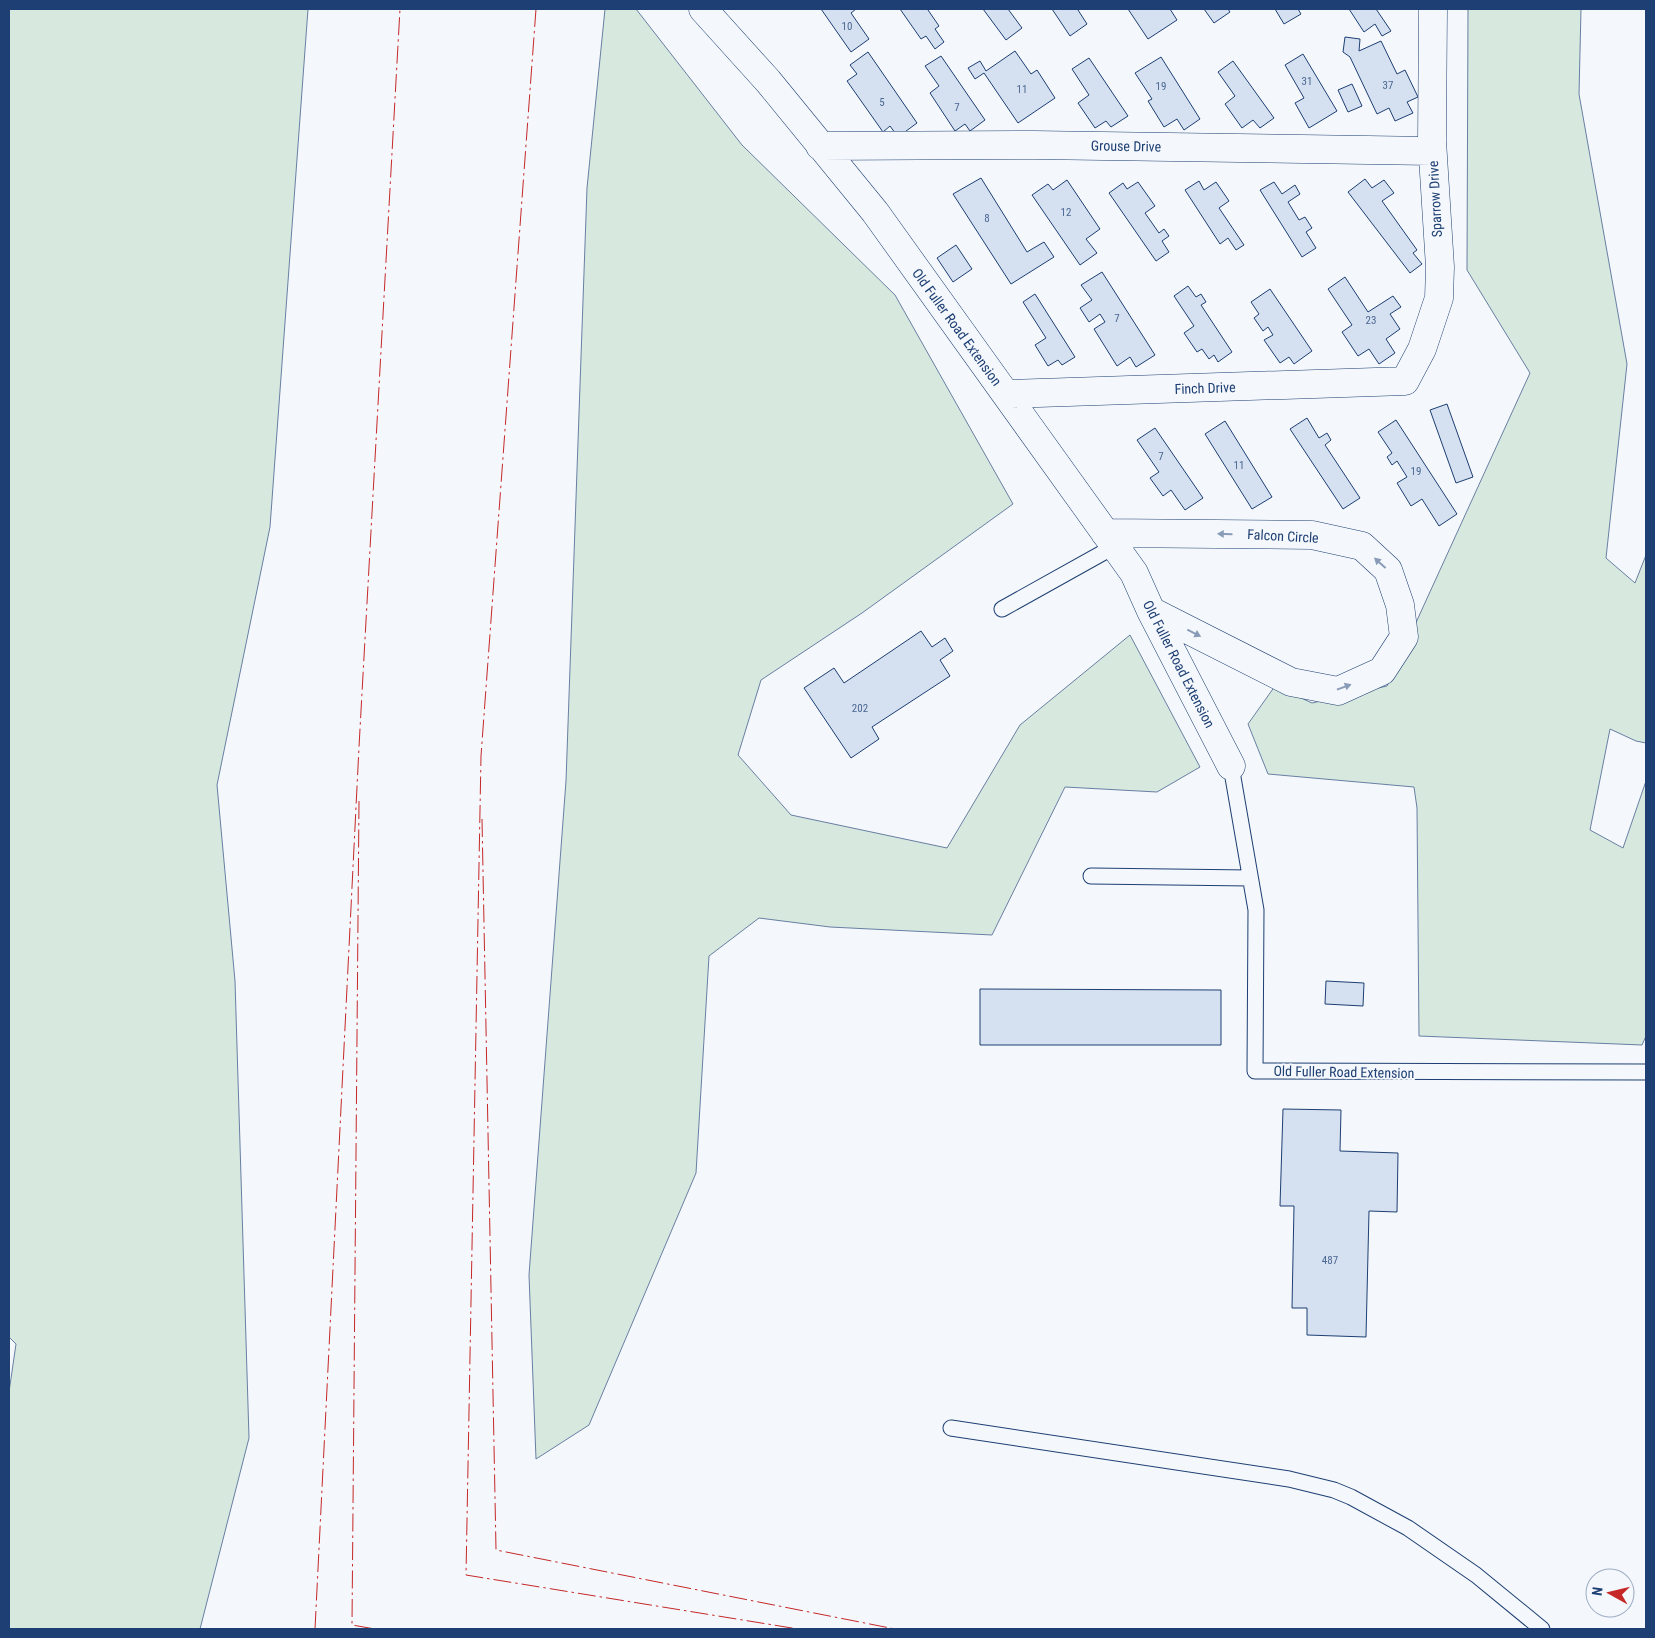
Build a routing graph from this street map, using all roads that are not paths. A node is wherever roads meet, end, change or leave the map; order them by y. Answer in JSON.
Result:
{"nodes":[{"id":1,"x":703,"y":9,"type":"edge"},
{"id":2,"x":1433,"y":9,"type":"edge"},
{"id":3,"x":820,"y":146,"type":"junction"},
{"id":4,"x":1432,"y":151,"type":"junction"},
{"id":5,"x":1405,"y":381,"type":"joint"},
{"id":6,"x":1006,"y":394,"type":"junction"},
{"id":7,"x":1110,"y":539,"type":"junction"},
{"id":8,"x":1002,"y":609,"type":"dead end"},
{"id":9,"x":1151,"y":611,"type":"junction"},
{"id":10,"x":1231,"y":766,"type":"joint"},
{"id":11,"x":1091,"y":876,"type":"dead end"},
{"id":12,"x":1250,"y":878,"type":"junction"},
{"id":13,"x":1646,"y":1072,"type":"edge"},
{"id":14,"x":951,"y":1428,"type":"dead end"},
{"id":15,"x":1542,"y":1629,"type":"edge"}],
"edges":[{"from":1,"to":3,"type":"street","name":"Old Fuller Road Extension"},
{"from":2,"to":4,"type":"street","name":"Sparrow Drive"},
{"from":3,"to":4,"type":"street","name":"Grouse Drive"},
{"from":3,"to":6,"type":"street","name":"Old Fuller Road Extension"},
{"from":4,"to":5,"type":"street","name":"Sparrow Drive"},
{"from":5,"to":6,"type":"street","name":"Finch Drive"},
{"from":6,"to":7,"type":"street","name":"Old Fuller Road Extension"},
{"from":7,"to":8,"type":"lane"},
{"from":7,"to":9,"type":"street","name":"Old Fuller Road Extension"},
{"from":9,"to":7,"type":"street","name":"Falcon Circle","one_way":true},
{"from":9,"to":10,"type":"street","name":"Old Fuller Road Extension"},
{"from":10,"to":12,"type":"lane","name":"Old Fuller Road Extension"},
{"from":11,"to":12,"type":"lane"},
{"from":12,"to":13,"type":"lane","name":"Old Fuller Road Extension"},
{"from":14,"to":15,"type":"lane"}]}
